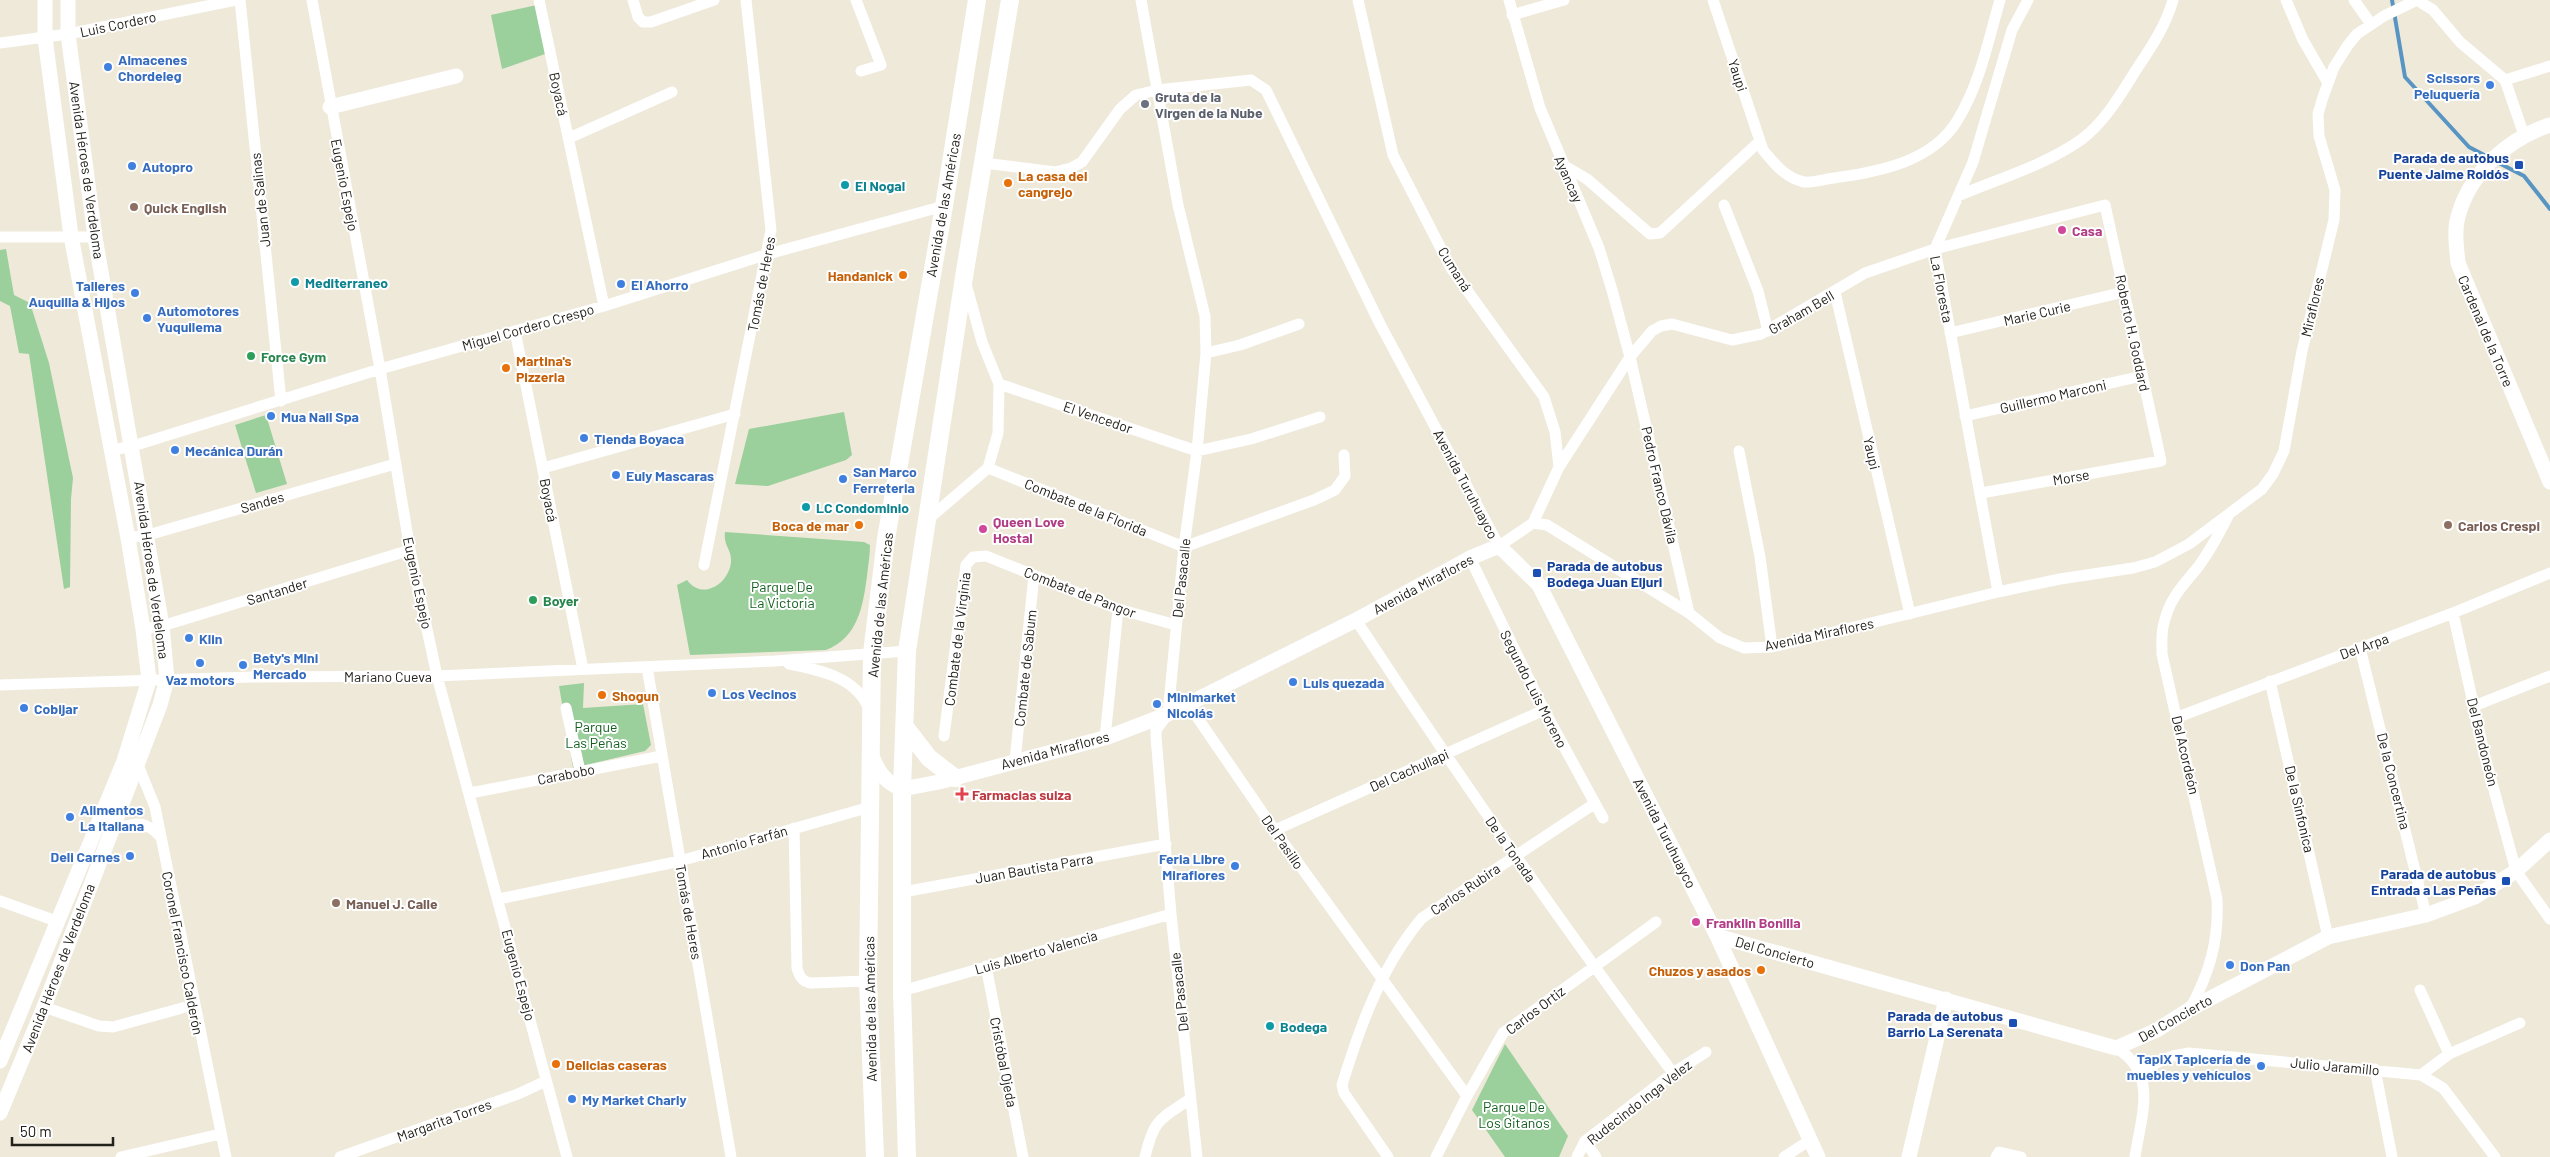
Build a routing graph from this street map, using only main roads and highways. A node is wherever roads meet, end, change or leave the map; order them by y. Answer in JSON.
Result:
{"nodes":[{"id":1,"x":977,"y":0,"type":"edge"},
{"id":2,"x":1010,"y":0,"type":"edge"},
{"id":3,"x":905,"y":727,"type":"junction"},
{"id":4,"x":955,"y":778,"type":"road end"},
{"id":5,"x":875,"y":1157,"type":"edge"},
{"id":6,"x":908,"y":1157,"type":"edge"}],
"edges":[{"from":1,"to":5,"type":"main road","name":"Avenida de las Américas"},
{"from":2,"to":3,"type":"main road"},
{"from":3,"to":4,"type":"main road"},
{"from":3,"to":6,"type":"main road"}]}
